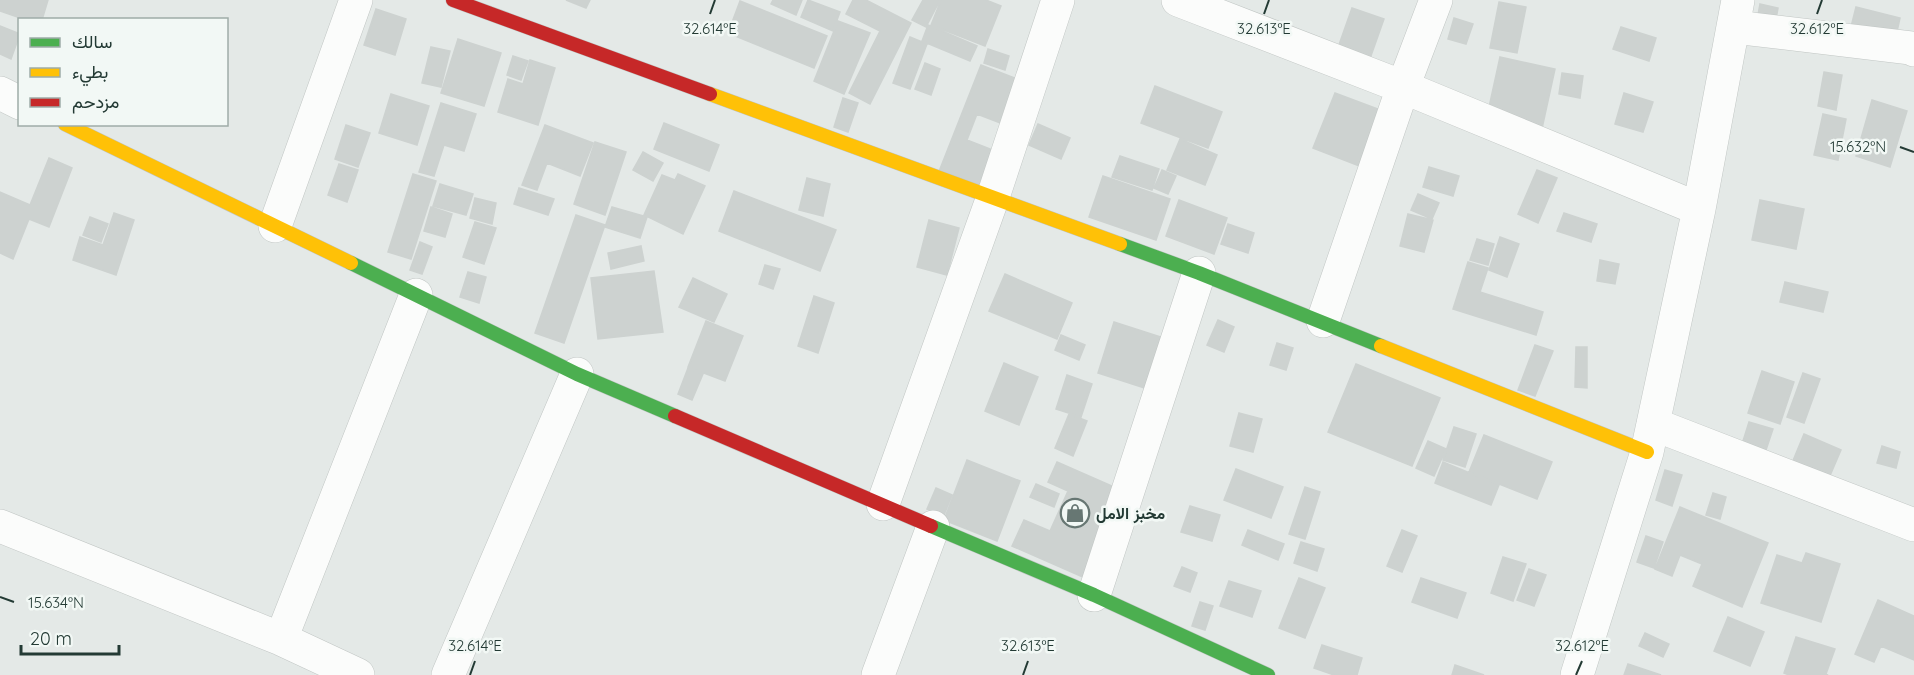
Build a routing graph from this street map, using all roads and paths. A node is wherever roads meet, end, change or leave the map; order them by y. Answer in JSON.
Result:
{"nodes":[{"id":1,"x":356,"y":0,"type":"edge"},
{"id":2,"x":453,"y":0,"type":"edge"},
{"id":3,"x":1058,"y":0,"type":"edge"},
{"id":4,"x":1178,"y":0,"type":"edge"},
{"id":5,"x":1436,"y":0,"type":"edge"},
{"id":6,"x":1736,"y":14,"type":"edge"},
{"id":7,"x":1913,"y":41,"type":"edge"},
{"id":8,"x":1403,"y":87,"type":"junction"},
{"id":9,"x":0,"y":93,"type":"edge"},
{"id":10,"x":18,"y":102,"type":"edge"},
{"id":11,"x":69,"y":126,"type":"edge"},
{"id":12,"x":993,"y":197,"type":"junction"},
{"id":13,"x":1699,"y":209,"type":"junction"},
{"id":14,"x":275,"y":226,"type":"junction"},
{"id":15,"x":1198,"y":273,"type":"junction"},
{"id":16,"x":416,"y":295,"type":"junction"},
{"id":17,"x":1323,"y":321,"type":"junction"},
{"id":18,"x":577,"y":374,"type":"junction"},
{"id":19,"x":1650,"y":438,"type":"junction"},
{"id":20,"x":883,"y":504,"type":"junction"},
{"id":21,"x":1914,"y":525,"type":"edge"},
{"id":22,"x":0,"y":526,"type":"edge"},
{"id":23,"x":933,"y":527,"type":"junction"},
{"id":24,"x":1094,"y":595,"type":"junction"},
{"id":25,"x":280,"y":639,"type":"junction"},
{"id":26,"x":358,"y":675,"type":"edge"},
{"id":27,"x":448,"y":675,"type":"edge"},
{"id":28,"x":878,"y":675,"type":"edge"},
{"id":29,"x":1268,"y":675,"type":"edge"},
{"id":30,"x":1577,"y":675,"type":"edge"}],
"edges":[{"from":1,"to":14,"type":"street"},
{"from":2,"to":12,"type":"street"},
{"from":3,"to":12,"type":"street"},
{"from":4,"to":8,"type":"street"},
{"from":5,"to":8,"type":"street"},
{"from":6,"to":7,"type":"street"},
{"from":6,"to":13,"type":"street"},
{"from":8,"to":13,"type":"street"},
{"from":8,"to":17,"type":"street"},
{"from":9,"to":10,"type":"street"},
{"from":11,"to":14,"type":"street"},
{"from":12,"to":15,"type":"street"},
{"from":12,"to":20,"type":"street"},
{"from":13,"to":19,"type":"street"},
{"from":14,"to":16,"type":"street"},
{"from":15,"to":17,"type":"street"},
{"from":15,"to":24,"type":"street"},
{"from":16,"to":18,"type":"street"},
{"from":16,"to":25,"type":"street"},
{"from":17,"to":19,"type":"street"},
{"from":18,"to":20,"type":"street"},
{"from":18,"to":27,"type":"street"},
{"from":19,"to":21,"type":"street"},
{"from":19,"to":30,"type":"street"},
{"from":20,"to":23,"type":"street"},
{"from":22,"to":25,"type":"street"},
{"from":23,"to":24,"type":"street"},
{"from":23,"to":28,"type":"street"},
{"from":24,"to":29,"type":"street"},
{"from":25,"to":26,"type":"street"}]}
